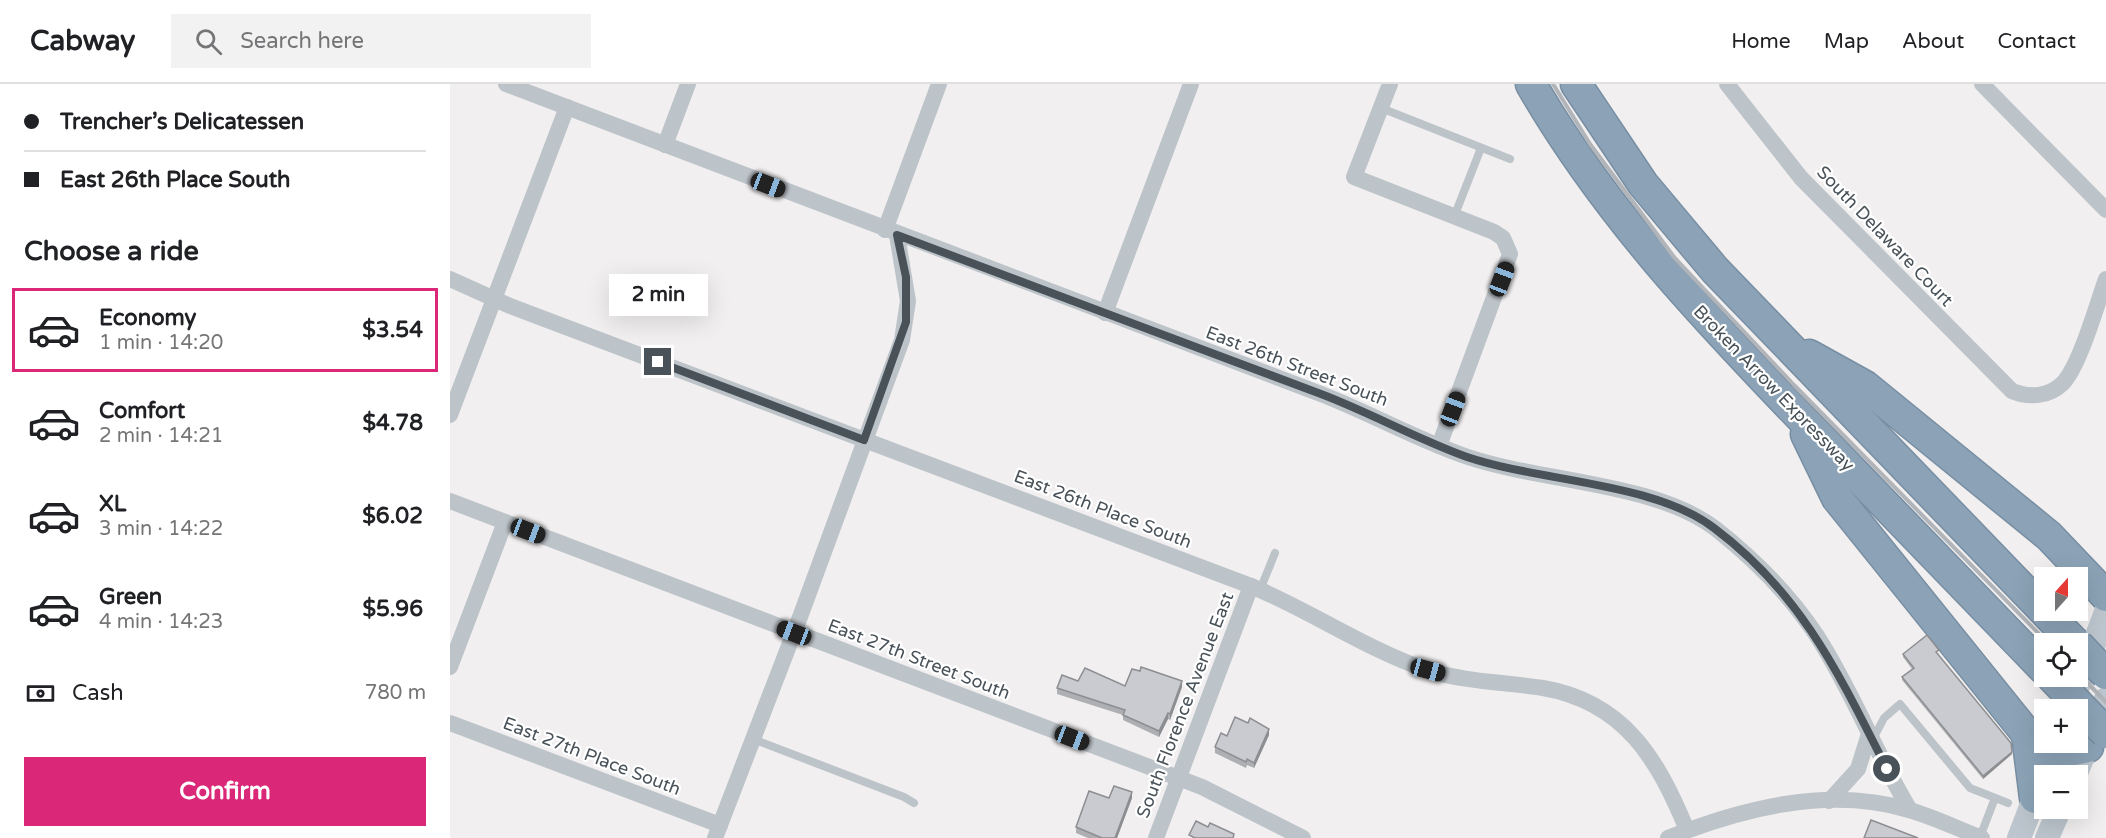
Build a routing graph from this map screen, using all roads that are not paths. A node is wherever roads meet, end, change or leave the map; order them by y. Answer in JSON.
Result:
{"nodes":[{"id":1,"x":506,"y":84,"type":"edge"},
{"id":2,"x":688,"y":84,"type":"edge"},
{"id":3,"x":939,"y":84,"type":"edge"},
{"id":4,"x":1191,"y":84,"type":"edge"},
{"id":5,"x":1390,"y":84,"type":"edge"},
{"id":6,"x":1531,"y":84,"type":"edge"},
{"id":7,"x":1576,"y":84,"type":"edge"},
{"id":8,"x":1727,"y":84,"type":"edge"},
{"id":9,"x":1982,"y":84,"type":"edge"},
{"id":10,"x":567,"y":107,"type":"junction"},
{"id":11,"x":1381,"y":108,"type":"junction"},
{"id":12,"x":665,"y":146,"type":"junction"},
{"id":13,"x":1481,"y":148,"type":"junction"},
{"id":14,"x":1510,"y":159,"type":"dead end"},
{"id":15,"x":2106,"y":210,"type":"edge"},
{"id":16,"x":1454,"y":217,"type":"junction"},
{"id":17,"x":891,"y":232,"type":"junction"},
{"id":18,"x":450,"y":279,"type":"edge"},
{"id":19,"x":2106,"y":279,"type":"edge"},
{"id":20,"x":495,"y":298,"type":"junction"},
{"id":21,"x":1105,"y":313,"type":"junction"},
{"id":22,"x":1783,"y":340,"type":"junction"},
{"id":23,"x":1794,"y":410,"type":"junction"},
{"id":24,"x":450,"y":415,"type":"edge"},
{"id":25,"x":864,"y":440,"type":"junction"},
{"id":26,"x":1439,"y":446,"type":"junction"},
{"id":27,"x":450,"y":501,"type":"edge"},
{"id":28,"x":505,"y":522,"type":"junction"},
{"id":29,"x":1275,"y":553,"type":"dead end"},
{"id":30,"x":2070,"y":556,"type":"junction"},
{"id":31,"x":2106,"y":560,"type":"edge"},
{"id":32,"x":1255,"y":588,"type":"junction"},
{"id":33,"x":2106,"y":596,"type":"edge"},
{"id":34,"x":2106,"y":612,"type":"edge"},
{"id":35,"x":794,"y":633,"type":"junction"},
{"id":36,"x":2066,"y":633,"type":"edge"},
{"id":37,"x":2088,"y":655,"type":"edge"},
{"id":38,"x":2034,"y":659,"type":"edge"},
{"id":39,"x":450,"y":667,"type":"edge"},
{"id":40,"x":2106,"y":674,"type":"edge"},
{"id":41,"x":2059,"y":687,"type":"edge"},
{"id":42,"x":2072,"y":699,"type":"edge"},
{"id":43,"x":2106,"y":699,"type":"edge"},
{"id":44,"x":450,"y":723,"type":"edge"},
{"id":45,"x":2027,"y":734,"type":"junction"},
{"id":46,"x":1871,"y":737,"type":"junction"},
{"id":47,"x":753,"y":739,"type":"junction"},
{"id":48,"x":2097,"y":740,"type":"edge"},
{"id":49,"x":2034,"y":742,"type":"edge"},
{"id":50,"x":2082,"y":765,"type":"edge"},
{"id":51,"x":1178,"y":778,"type":"junction"},
{"id":52,"x":1995,"y":798,"type":"junction"},
{"id":53,"x":1829,"y":801,"type":"junction"},
{"id":54,"x":914,"y":803,"type":"dead end"},
{"id":55,"x":2034,"y":803,"type":"edge"},
{"id":56,"x":1910,"y":810,"type":"junction"},
{"id":57,"x":2040,"y":819,"type":"edge"},
{"id":58,"x":1687,"y":830,"type":"junction"},
{"id":59,"x":718,"y":831,"type":"edge"},
{"id":60,"x":1156,"y":838,"type":"edge"},
{"id":61,"x":1303,"y":838,"type":"edge"},
{"id":62,"x":1668,"y":838,"type":"edge"},
{"id":63,"x":1981,"y":838,"type":"edge"},
{"id":64,"x":2019,"y":838,"type":"edge"},
{"id":65,"x":2047,"y":838,"type":"edge"}],
"edges":[{"from":1,"to":10,"type":"street","name":"East 26th Street South"},
{"from":2,"to":12,"type":"street"},
{"from":3,"to":17,"type":"street"},
{"from":4,"to":21,"type":"street"},
{"from":5,"to":11,"type":"street"},
{"from":6,"to":23,"type":"highway","name":"Broken Arrow Expressway"},
{"from":7,"to":22,"type":"highway"},
{"from":8,"to":19,"type":"street","name":"South Delaware Court"},
{"from":9,"to":15,"type":"street"},
{"from":10,"to":12,"type":"street","name":"East 26th Street South"},
{"from":10,"to":20,"type":"street"},
{"from":11,"to":13,"type":"lane"},
{"from":11,"to":16,"type":"street"},
{"from":12,"to":17,"type":"street","name":"East 26th Street South"},
{"from":13,"to":14,"type":"lane"},
{"from":13,"to":16,"type":"lane"},
{"from":16,"to":26,"type":"street"},
{"from":17,"to":21,"type":"street","name":"East 26th Street South"},
{"from":17,"to":25,"type":"street"},
{"from":18,"to":20,"type":"street","name":"East 26th Place South"},
{"from":20,"to":24,"type":"street"},
{"from":20,"to":25,"type":"street","name":"East 26th Place South"},
{"from":21,"to":26,"type":"street","name":"East 26th Street South"},
{"from":22,"to":30,"type":"highway"},
{"from":22,"to":36,"type":"highway"},
{"from":23,"to":38,"type":"highway","name":"Broken Arrow Expressway"},
{"from":23,"to":45,"type":"highway"},
{"from":25,"to":32,"type":"street","name":"East 26th Place South"},
{"from":25,"to":35,"type":"street"},
{"from":26,"to":46,"type":"street","name":"East 26th Street South"},
{"from":27,"to":28,"type":"street","name":"East 27th Street South"},
{"from":28,"to":35,"type":"street","name":"East 27th Street South"},
{"from":28,"to":39,"type":"street"},
{"from":29,"to":32,"type":"lane"},
{"from":30,"to":31,"type":"highway"},
{"from":30,"to":33,"type":"highway"},
{"from":32,"to":51,"type":"street","name":"South Florence Avenue East"},
{"from":32,"to":58,"type":"street","name":"East 26th Place South"},
{"from":34,"to":42,"type":"main road"},
{"from":35,"to":47,"type":"street"},
{"from":35,"to":51,"type":"street","name":"East 27th Street South"},
{"from":37,"to":40,"type":"highway","bridge":true},
{"from":41,"to":48,"type":"highway","bridge":true},
{"from":43,"to":48,"type":"main road"},
{"from":44,"to":59,"type":"street","name":"East 27th Place South"},
{"from":45,"to":49,"type":"highway"},
{"from":45,"to":55,"type":"highway"},
{"from":46,"to":52,"type":"lane"},
{"from":46,"to":53,"type":"street"},
{"from":46,"to":56,"type":"street","name":"East 26th Street South"},
{"from":47,"to":54,"type":"lane"},
{"from":47,"to":59,"type":"street"},
{"from":48,"to":50,"type":"main road"},
{"from":51,"to":60,"type":"street","name":"South Florence Avenue East"},
{"from":51,"to":61,"type":"street","name":"East 27th Street South"},
{"from":52,"to":55,"type":"lane"},
{"from":52,"to":63,"type":"lane"},
{"from":53,"to":56,"type":"street"},
{"from":53,"to":58,"type":"street"},
{"from":55,"to":64,"type":"main road"},
{"from":56,"to":63,"type":"street"},
{"from":57,"to":65,"type":"main road"},
{"from":58,"to":62,"type":"street"}]}
